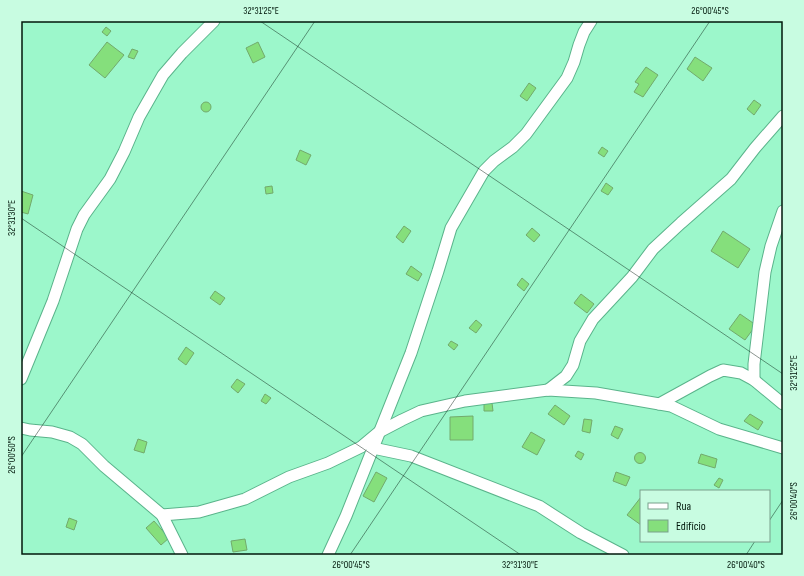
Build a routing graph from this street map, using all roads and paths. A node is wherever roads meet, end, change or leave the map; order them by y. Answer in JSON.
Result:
{"nodes":[{"id":1,"x":214,"y":21,"type":"edge"},
{"id":2,"x":591,"y":21,"type":"edge"},
{"id":3,"x":783,"y":116,"type":"edge"},
{"id":4,"x":783,"y":211,"type":"edge"},
{"id":5,"x":21,"y":379,"type":"edge"},
{"id":6,"x":754,"y":380,"type":"junction"},
{"id":7,"x":548,"y":390,"type":"junction"},
{"id":8,"x":659,"y":404,"type":"junction"},
{"id":9,"x":783,"y":404,"type":"edge"},
{"id":10,"x":21,"y":428,"type":"edge"},
{"id":11,"x":379,"y":432,"type":"junction"},
{"id":12,"x":373,"y":448,"type":"junction"},
{"id":13,"x":783,"y":448,"type":"edge"},
{"id":14,"x":162,"y":515,"type":"junction"},
{"id":15,"x":182,"y":555,"type":"edge"},
{"id":16,"x":328,"y":555,"type":"edge"},
{"id":17,"x":623,"y":555,"type":"edge"}],
"edges":[{"from":1,"to":5,"type":"street"},
{"from":2,"to":11,"type":"street"},
{"from":3,"to":7,"type":"street"},
{"from":4,"to":6,"type":"street"},
{"from":6,"to":8,"type":"street"},
{"from":6,"to":9,"type":"street"},
{"from":7,"to":8,"type":"street"},
{"from":7,"to":11,"type":"street"},
{"from":8,"to":13,"type":"street"},
{"from":10,"to":14,"type":"street"},
{"from":11,"to":12,"type":"street"},
{"from":11,"to":14,"type":"street"},
{"from":12,"to":16,"type":"street"},
{"from":12,"to":17,"type":"street"},
{"from":14,"to":15,"type":"street"}]}
